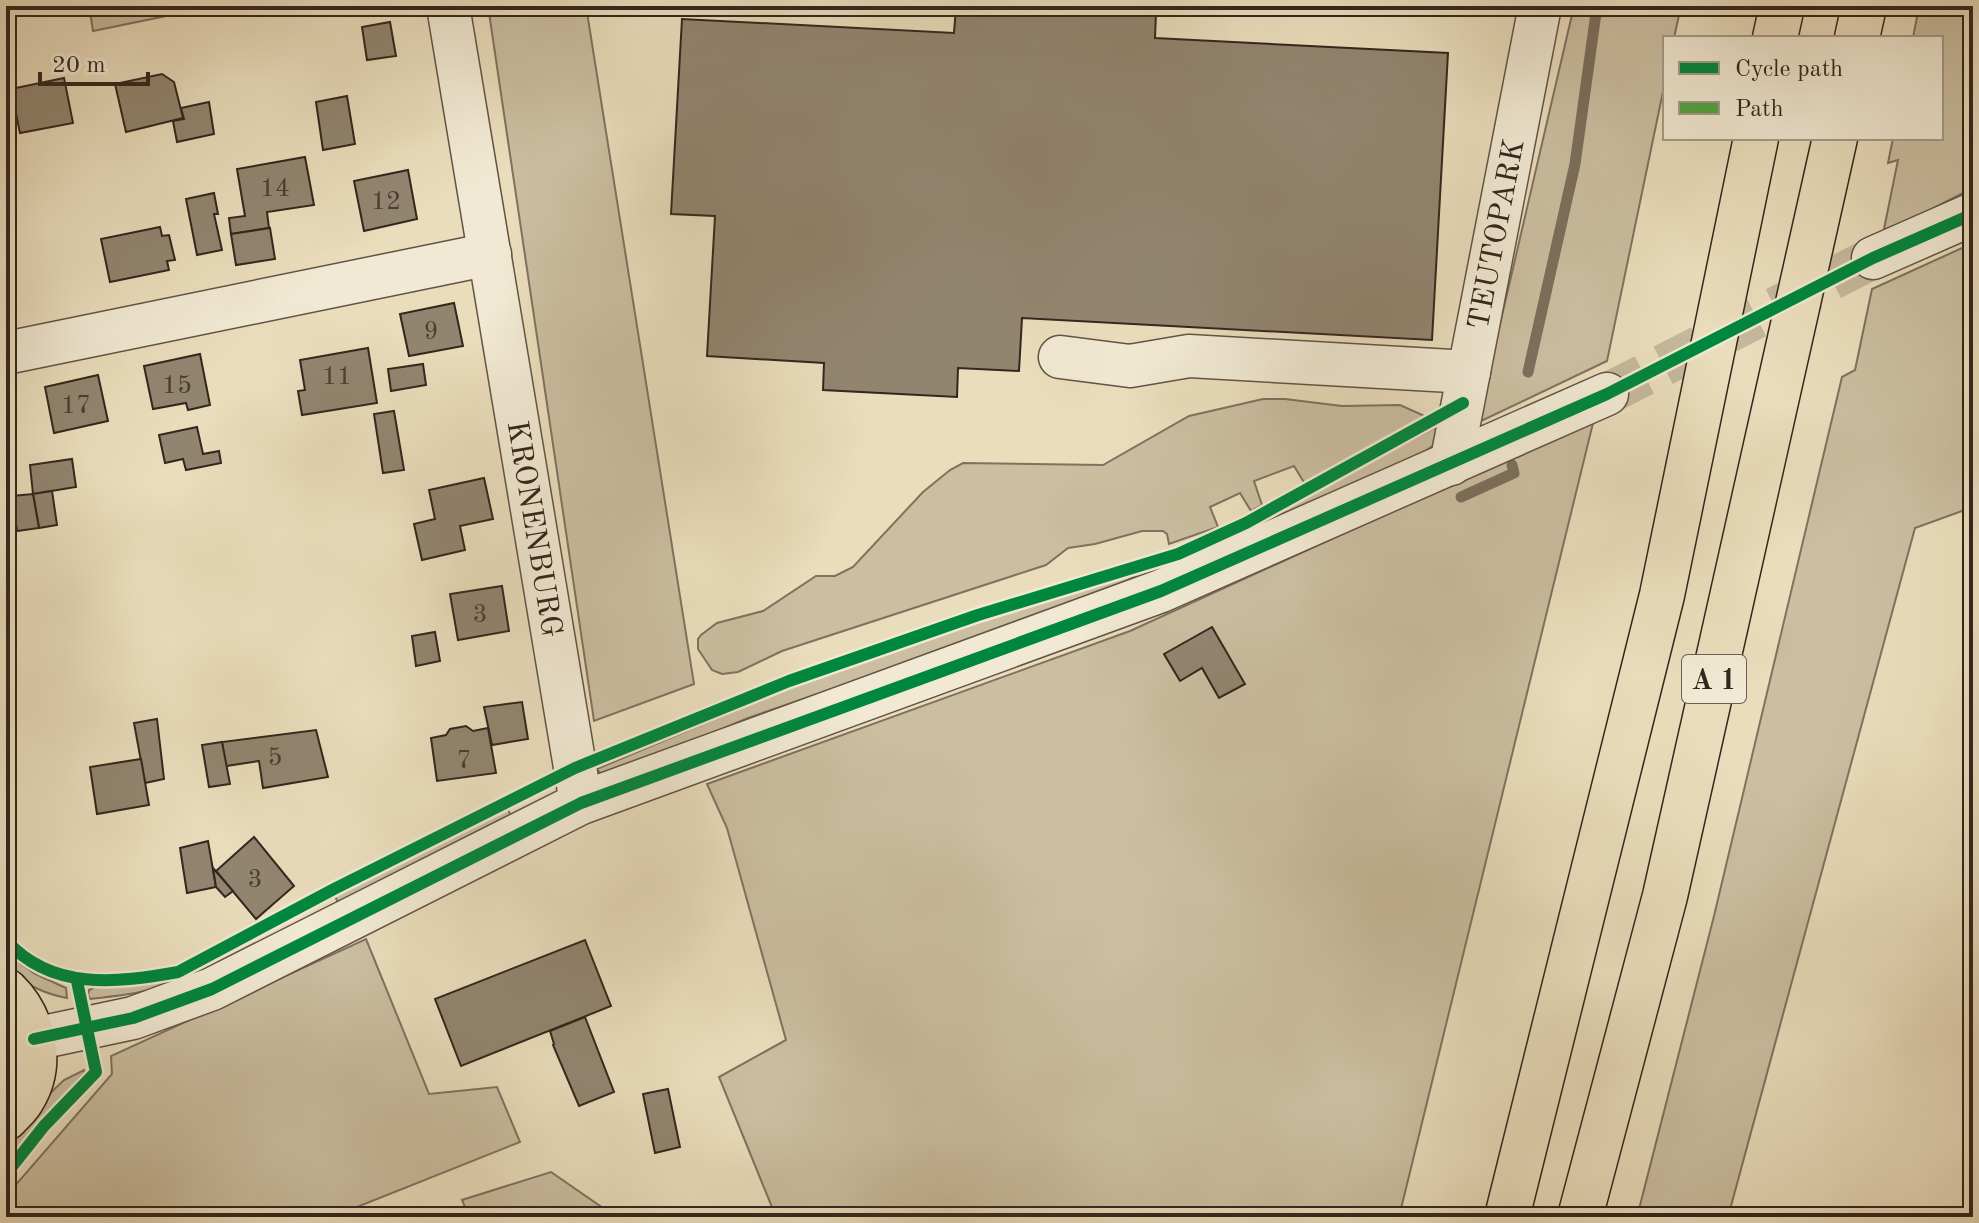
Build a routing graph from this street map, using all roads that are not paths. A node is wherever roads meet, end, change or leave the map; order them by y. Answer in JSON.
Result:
{"nodes":[{"id":1,"x":448,"y":6,"type":"edge"},
{"id":2,"x":1540,"y":6,"type":"edge"},
{"id":3,"x":1782,"y":6,"type":"edge"},
{"id":4,"x":1864,"y":6,"type":"edge"},
{"id":5,"x":1775,"y":36,"type":"edge"},
{"id":6,"x":1857,"y":36,"type":"edge"},
{"id":7,"x":1756,"y":140,"type":"edge"},
{"id":8,"x":1835,"y":140,"type":"edge"},
{"id":9,"x":1973,"y":214,"type":"edge"},
{"id":10,"x":490,"y":254,"type":"junction"},
{"id":11,"x":1873,"y":258,"type":"tunnel mouth"},
{"id":12,"x":6,"y":353,"type":"edge"},
{"id":13,"x":1060,"y":357,"type":"dead end"},
{"id":14,"x":1469,"y":372,"type":"junction"},
{"id":15,"x":1607,"y":394,"type":"tunnel mouth"},
{"id":16,"x":1451,"y":464,"type":"junction"},
{"id":17,"x":581,"y":803,"type":"junction"},
{"id":18,"x":6,"y":991,"type":"edge"},
{"id":19,"x":34,"y":1039,"type":"junction"},
{"id":20,"x":6,"y":1118,"type":"edge"},
{"id":21,"x":1507,"y":1217,"type":"edge"},
{"id":22,"x":1580,"y":1217,"type":"edge"}],
"edges":[{"from":1,"to":10,"type":"street","name":"KRONENBURG"},
{"from":2,"to":14,"type":"street","name":"TEUTOPARK"},
{"from":3,"to":5,"type":"main road"},
{"from":4,"to":6,"type":"main road"},
{"from":7,"to":21,"type":"main road","number":"A 1"},
{"from":8,"to":22,"type":"main road","number":"A 1"},
{"from":9,"to":11,"type":"street"},
{"from":10,"to":12,"type":"street"},
{"from":10,"to":17,"type":"street","name":"KRONENBURG"},
{"from":13,"to":14,"type":"street"},
{"from":14,"to":16,"type":"street","name":"TEUTOPARK"},
{"from":15,"to":16,"type":"street"},
{"from":16,"to":17,"type":"street"},
{"from":17,"to":19,"type":"street"},
{"from":18,"to":19,"type":"main road"},
{"from":19,"to":20,"type":"main road"}]}
